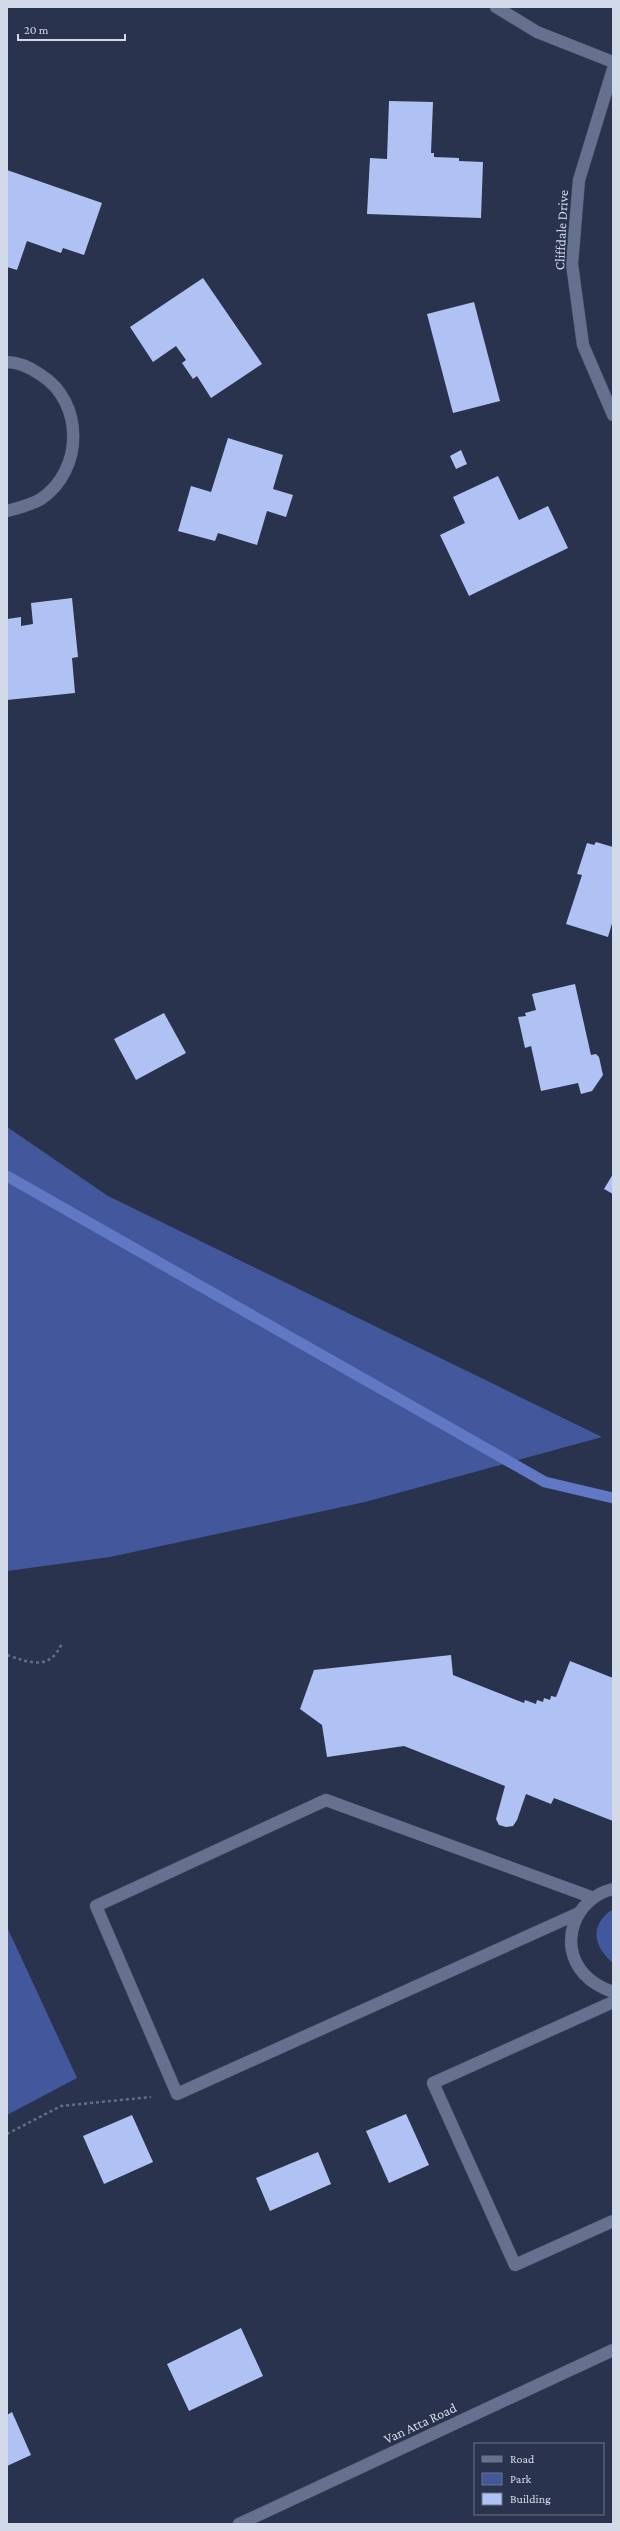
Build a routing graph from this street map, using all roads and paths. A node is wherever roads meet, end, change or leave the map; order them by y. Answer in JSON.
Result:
{"nodes":[{"id":1,"x":496,"y":7,"type":"edge"},
{"id":2,"x":613,"y":62,"type":"edge"},
{"id":3,"x":613,"y":69,"type":"edge"},
{"id":4,"x":7,"y":362,"type":"edge"},
{"id":5,"x":613,"y":415,"type":"edge"},
{"id":6,"x":7,"y":511,"type":"edge"},
{"id":7,"x":62,"y":1642,"type":"dead end"},
{"id":8,"x":7,"y":1655,"type":"edge"},
{"id":9,"x":613,"y":1889,"type":"edge"},
{"id":10,"x":591,"y":1897,"type":"junction"},
{"id":11,"x":579,"y":1913,"type":"junction"},
{"id":12,"x":613,"y":1992,"type":"edge"},
{"id":13,"x":613,"y":2002,"type":"edge"},
{"id":14,"x":177,"y":2094,"type":"junction"},
{"id":15,"x":7,"y":2134,"type":"edge"},
{"id":16,"x":613,"y":2221,"type":"edge"},
{"id":17,"x":613,"y":2350,"type":"edge"},
{"id":18,"x":239,"y":2524,"type":"edge"}],
"edges":[{"from":1,"to":2,"type":"street"},
{"from":3,"to":5,"type":"street","name":"Cliffdale Drive"},
{"from":4,"to":6,"type":"street"},
{"from":7,"to":8,"type":"path"},
{"from":9,"to":10,"type":"street"},
{"from":10,"to":11,"type":"street"},
{"from":10,"to":14,"type":"street"},
{"from":11,"to":12,"type":"street"},
{"from":11,"to":14,"type":"street"},
{"from":13,"to":16,"type":"street"},
{"from":14,"to":15,"type":"path"},
{"from":17,"to":18,"type":"street","name":"Van Atta Road"}]}
